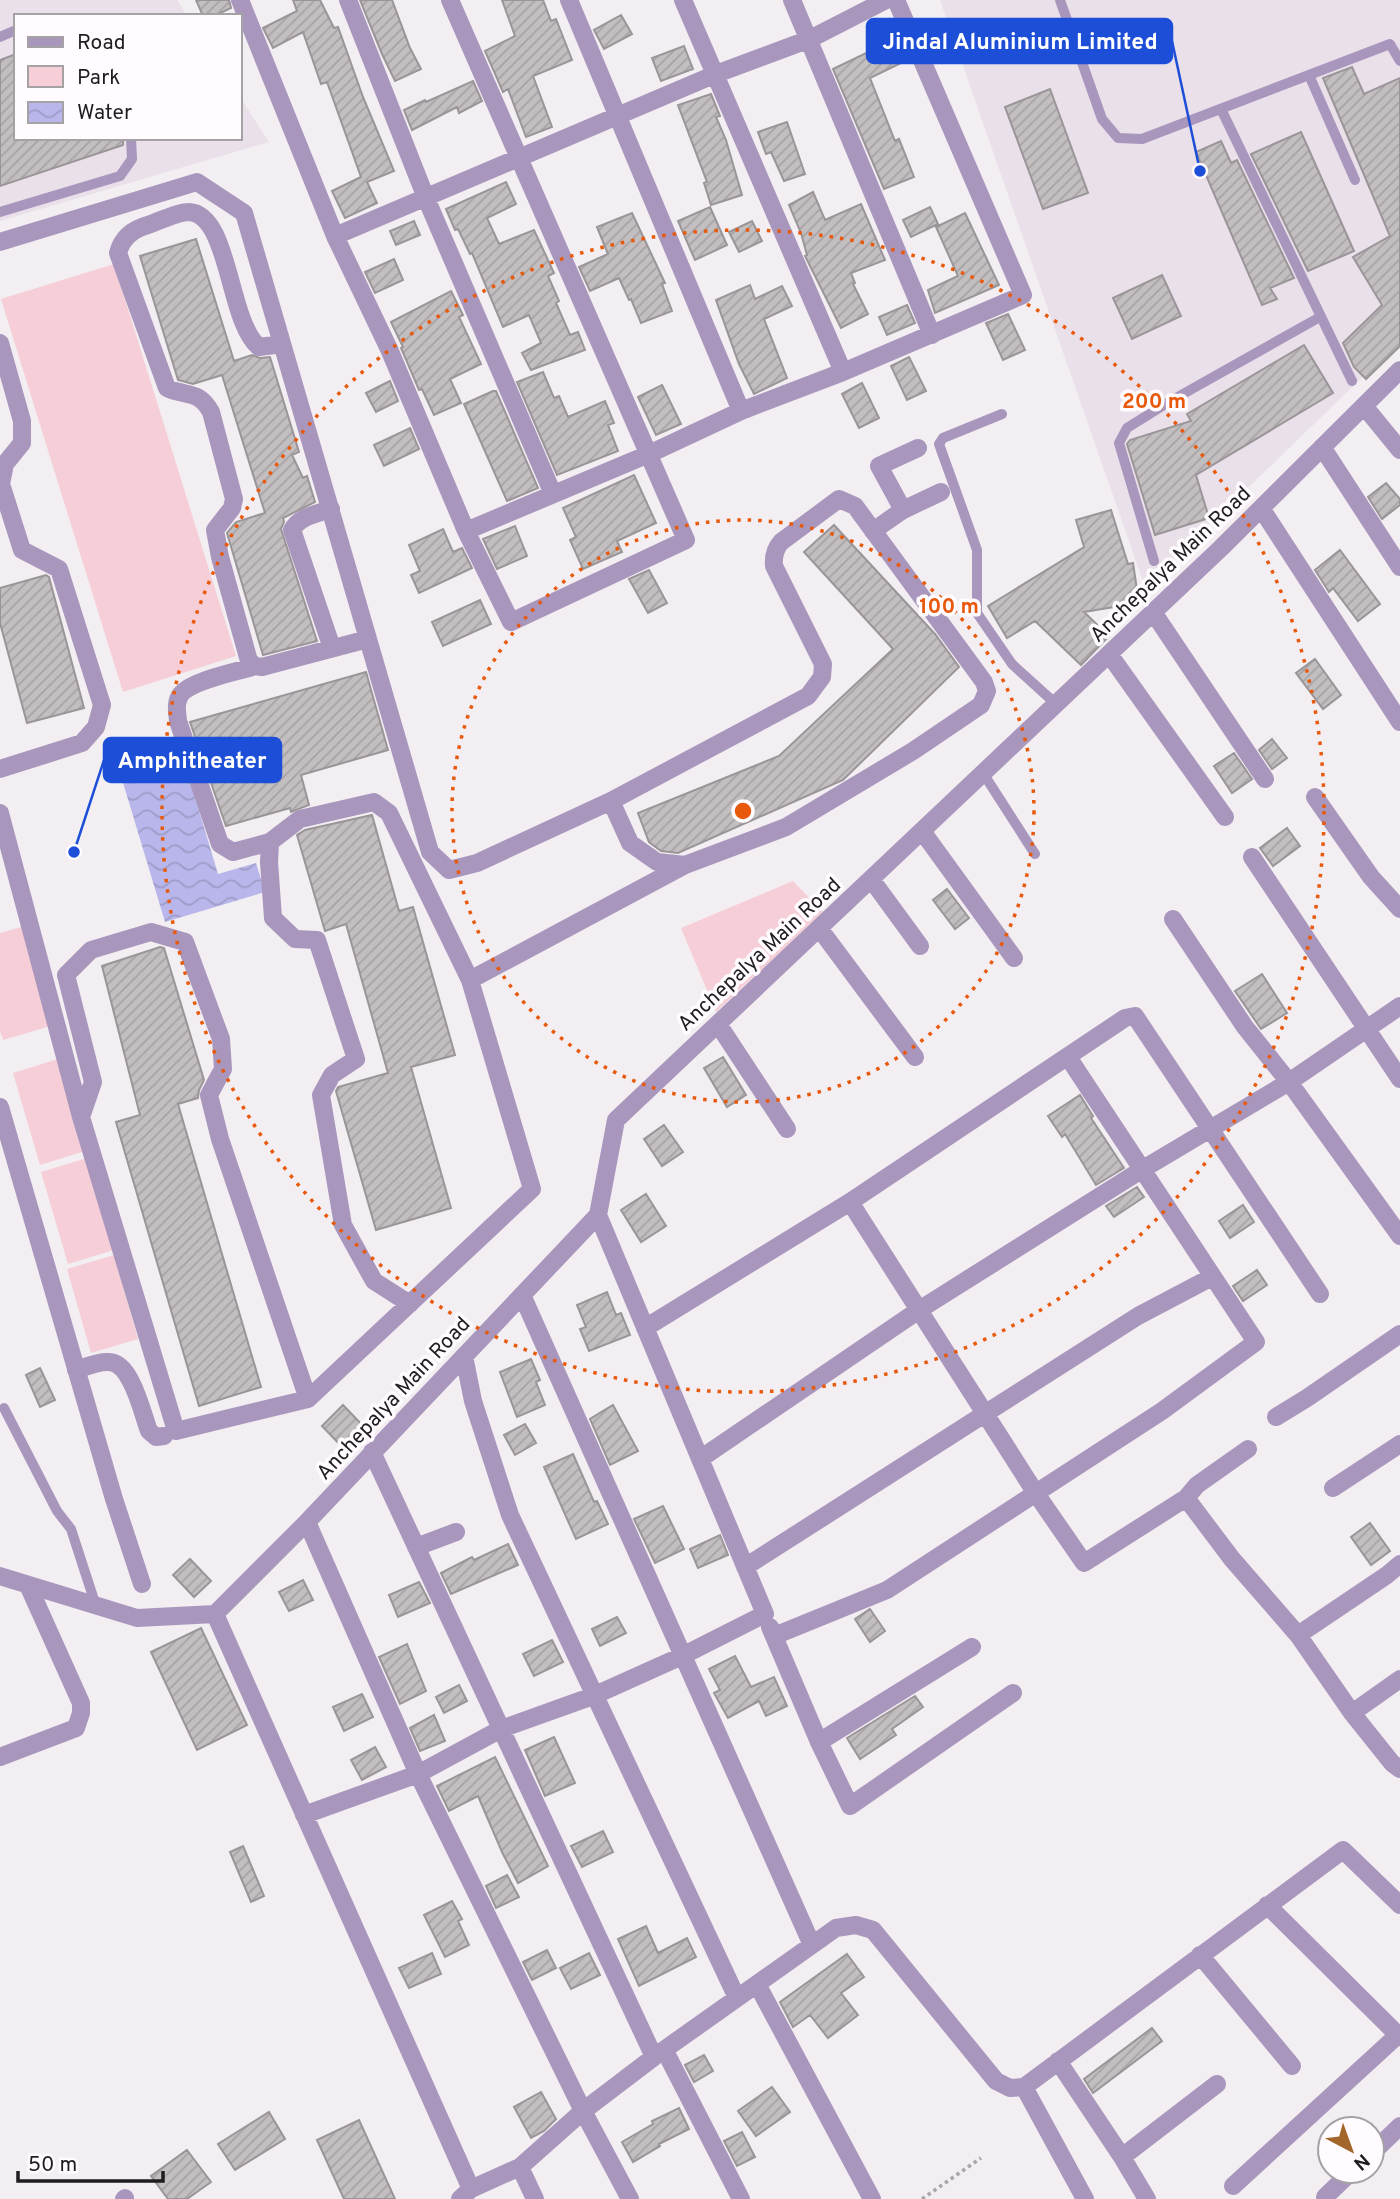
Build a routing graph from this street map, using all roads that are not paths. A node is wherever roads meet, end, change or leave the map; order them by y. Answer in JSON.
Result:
{"nodes":[{"id":1,"x":240,"y":0,"type":"edge"},
{"id":2,"x":348,"y":0,"type":"edge"},
{"id":3,"x":450,"y":0,"type":"edge"},
{"id":4,"x":569,"y":0,"type":"edge"},
{"id":5,"x":683,"y":0,"type":"edge"},
{"id":6,"x":792,"y":0,"type":"edge"},
{"id":7,"x":886,"y":0,"type":"edge"},
{"id":8,"x":896,"y":0,"type":"edge"},
{"id":9,"x":1060,"y":0,"type":"edge"},
{"id":10,"x":810,"y":39,"type":"junction"},
{"id":11,"x":1400,"y":60,"type":"edge"},
{"id":12,"x":716,"y":75,"type":"junction"},
{"id":13,"x":1309,"y":75,"type":"junction"},
{"id":14,"x":1221,"y":109,"type":"junction"},
{"id":15,"x":620,"y":117,"type":"junction"},
{"id":16,"x":131,"y":140,"type":"edge"},
{"id":17,"x":519,"y":159,"type":"junction"},
{"id":18,"x":1355,"y":180,"type":"dead end"},
{"id":19,"x":426,"y":198,"type":"junction"},
{"id":20,"x":0,"y":212,"type":"edge"},
{"id":21,"x":335,"y":236,"type":"junction"},
{"id":22,"x":0,"y":242,"type":"edge"},
{"id":23,"x":1320,"y":317,"type":"junction"},
{"id":24,"x":932,"y":335,"type":"junction"},
{"id":25,"x":0,"y":343,"type":"edge"},
{"id":26,"x":282,"y":344,"type":"junction"},
{"id":27,"x":1400,"y":370,"type":"edge"},
{"id":28,"x":843,"y":372,"type":"junction"},
{"id":29,"x":1352,"y":382,"type":"dead end"},
{"id":30,"x":1364,"y":406,"type":"junction"},
{"id":31,"x":741,"y":411,"type":"junction"},
{"id":32,"x":1002,"y":414,"type":"dead end"},
{"id":33,"x":1322,"y":447,"type":"junction"},
{"id":34,"x":918,"y":448,"type":"dead end"},
{"id":35,"x":1400,"y":450,"type":"edge"},
{"id":36,"x":649,"y":454,"type":"junction"},
{"id":37,"x":941,"y":492,"type":"dead end"},
{"id":38,"x":553,"y":494,"type":"junction"},
{"id":39,"x":1261,"y":508,"type":"junction"},
{"id":40,"x":331,"y":509,"type":"junction"},
{"id":41,"x":903,"y":510,"type":"junction"},
{"id":42,"x":466,"y":531,"type":"junction"},
{"id":43,"x":873,"y":531,"type":"junction"},
{"id":44,"x":1154,"y":561,"type":"dead end"},
{"id":45,"x":1400,"y":567,"type":"edge"},
{"id":46,"x":1153,"y":612,"type":"junction"},
{"id":47,"x":368,"y":639,"type":"junction"},
{"id":48,"x":332,"y":648,"type":"junction"},
{"id":49,"x":1109,"y":654,"type":"junction"},
{"id":50,"x":255,"y":666,"type":"junction"},
{"id":51,"x":1056,"y":704,"type":"junction"},
{"id":52,"x":1400,"y":722,"type":"edge"},
{"id":53,"x":0,"y":769,"type":"edge"},
{"id":54,"x":983,"y":773,"type":"junction"},
{"id":55,"x":1265,"y":779,"type":"dead end"},
{"id":56,"x":1315,"y":797,"type":"dead end"},
{"id":57,"x":611,"y":801,"type":"junction"},
{"id":58,"x":0,"y":813,"type":"edge"},
{"id":59,"x":1225,"y":817,"type":"dead end"},
{"id":60,"x":922,"y":831,"type":"junction"},
{"id":61,"x":270,"y":842,"type":"junction"},
{"id":62,"x":1035,"y":853,"type":"dead end"},
{"id":63,"x":1252,"y":857,"type":"dead end"},
{"id":64,"x":685,"y":865,"type":"junction"},
{"id":65,"x":871,"y":879,"type":"junction"},
{"id":66,"x":1400,"y":909,"type":"edge"},
{"id":67,"x":1173,"y":919,"type":"dead end"},
{"id":68,"x":819,"y":928,"type":"junction"},
{"id":69,"x":920,"y":946,"type":"dead end"},
{"id":70,"x":1014,"y":958,"type":"dead end"},
{"id":71,"x":470,"y":980,"type":"junction"},
{"id":72,"x":1400,"y":1006,"type":"edge"},
{"id":73,"x":718,"y":1024,"type":"junction"},
{"id":74,"x":1365,"y":1030,"type":"junction"},
{"id":75,"x":915,"y":1057,"type":"dead end"},
{"id":76,"x":1068,"y":1057,"type":"junction"},
{"id":77,"x":1400,"y":1079,"type":"edge"},
{"id":78,"x":1289,"y":1082,"type":"junction"},
{"id":79,"x":0,"y":1107,"type":"edge"},
{"id":80,"x":81,"y":1117,"type":"junction"},
{"id":81,"x":788,"y":1129,"type":"dead end"},
{"id":82,"x":1209,"y":1129,"type":"junction"},
{"id":83,"x":1143,"y":1169,"type":"junction"},
{"id":84,"x":850,"y":1202,"type":"junction"},
{"id":85,"x":598,"y":1215,"type":"junction"},
{"id":86,"x":1400,"y":1236,"type":"edge"},
{"id":87,"x":1212,"y":1277,"type":"junction"},
{"id":88,"x":1320,"y":1294,"type":"dead end"},
{"id":89,"x":522,"y":1295,"type":"junction"},
{"id":90,"x":410,"y":1304,"type":"junction"},
{"id":91,"x":919,"y":1310,"type":"junction"},
{"id":92,"x":645,"y":1328,"type":"junction"},
{"id":93,"x":1400,"y":1334,"type":"edge"},
{"id":94,"x":464,"y":1356,"type":"junction"},
{"id":95,"x":76,"y":1370,"type":"junction"},
{"id":96,"x":308,"y":1399,"type":"junction"},
{"id":97,"x":4,"y":1408,"type":"dead end"},
{"id":98,"x":985,"y":1413,"type":"junction"},
{"id":99,"x":1276,"y":1417,"type":"dead end"},
{"id":100,"x":164,"y":1436,"type":"dead end"},
{"id":101,"x":1400,"y":1444,"type":"edge"},
{"id":102,"x":1248,"y":1449,"type":"dead end"},
{"id":103,"x":372,"y":1452,"type":"junction"},
{"id":104,"x":700,"y":1459,"type":"junction"},
{"id":105,"x":1333,"y":1488,"type":"dead end"},
{"id":106,"x":1035,"y":1492,"type":"junction"},
{"id":107,"x":1186,"y":1498,"type":"junction"},
{"id":108,"x":307,"y":1522,"type":"junction"},
{"id":109,"x":456,"y":1532,"type":"dead end"},
{"id":110,"x":416,"y":1547,"type":"junction"},
{"id":111,"x":1400,"y":1564,"type":"edge"},
{"id":112,"x":745,"y":1567,"type":"junction"},
{"id":113,"x":0,"y":1576,"type":"edge"},
{"id":114,"x":142,"y":1584,"type":"dead end"},
{"id":115,"x":28,"y":1585,"type":"junction"},
{"id":116,"x":96,"y":1606,"type":"junction"},
{"id":117,"x":215,"y":1614,"type":"junction"},
{"id":118,"x":765,"y":1614,"type":"junction"},
{"id":119,"x":1298,"y":1635,"type":"junction"},
{"id":120,"x":774,"y":1636,"type":"junction"},
{"id":121,"x":972,"y":1647,"type":"dead end"},
{"id":122,"x":682,"y":1656,"type":"junction"},
{"id":123,"x":1400,"y":1679,"type":"edge"},
{"id":124,"x":1013,"y":1693,"type":"dead end"},
{"id":125,"x":593,"y":1696,"type":"junction"},
{"id":126,"x":1352,"y":1713,"type":"junction"},
{"id":127,"x":501,"y":1730,"type":"junction"},
{"id":128,"x":819,"y":1742,"type":"junction"},
{"id":129,"x":0,"y":1757,"type":"edge"},
{"id":130,"x":1400,"y":1769,"type":"edge"},
{"id":131,"x":418,"y":1774,"type":"junction"},
{"id":132,"x":304,"y":1815,"type":"junction"},
{"id":133,"x":1267,"y":1905,"type":"junction"},
{"id":134,"x":1400,"y":1905,"type":"edge"},
{"id":135,"x":812,"y":1945,"type":"junction"},
{"id":136,"x":1200,"y":1955,"type":"junction"},
{"id":137,"x":757,"y":1984,"type":"junction"},
{"id":138,"x":737,"y":1998,"type":"junction"},
{"id":139,"x":1399,"y":2036,"type":"edge"},
{"id":140,"x":659,"y":2054,"type":"junction"},
{"id":141,"x":1058,"y":2061,"type":"junction"},
{"id":142,"x":1292,"y":2066,"type":"dead end"},
{"id":143,"x":1217,"y":2084,"type":"dead end"},
{"id":144,"x":1024,"y":2087,"type":"junction"},
{"id":145,"x":583,"y":2111,"type":"junction"},
{"id":146,"x":1400,"y":2126,"type":"edge"},
{"id":147,"x":1386,"y":2139,"type":"edge"},
{"id":148,"x":1122,"y":2157,"type":"junction"},
{"id":149,"x":520,"y":2167,"type":"junction"},
{"id":150,"x":1337,"y":2185,"type":"edge"},
{"id":151,"x":1233,"y":2186,"type":"dead end"},
{"id":152,"x":465,"y":2194,"type":"edge"},
{"id":153,"x":1325,"y":2197,"type":"dead end"},
{"id":154,"x":535,"y":2199,"type":"edge"},
{"id":155,"x":630,"y":2199,"type":"edge"},
{"id":156,"x":741,"y":2199,"type":"edge"},
{"id":157,"x":872,"y":2199,"type":"edge"},
{"id":158,"x":1085,"y":2199,"type":"edge"},
{"id":159,"x":1147,"y":2199,"type":"edge"}],
"edges":[{"from":1,"to":21,"type":"street"},
{"from":2,"to":19,"type":"street"},
{"from":3,"to":17,"type":"street"},
{"from":4,"to":15,"type":"street"},
{"from":5,"to":12,"type":"street"},
{"from":6,"to":10,"type":"street"},
{"from":7,"to":10,"type":"street"},
{"from":8,"to":24,"type":"street"},
{"from":9,"to":14,"type":"lane"},
{"from":10,"to":12,"type":"street"},
{"from":10,"to":24,"type":"street"},
{"from":11,"to":13,"type":"lane"},
{"from":12,"to":15,"type":"street"},
{"from":12,"to":28,"type":"street"},
{"from":13,"to":14,"type":"lane"},
{"from":13,"to":18,"type":"lane"},
{"from":14,"to":23,"type":"lane"},
{"from":15,"to":17,"type":"street"},
{"from":15,"to":31,"type":"street"},
{"from":16,"to":20,"type":"lane"},
{"from":17,"to":19,"type":"street"},
{"from":17,"to":36,"type":"street"},
{"from":19,"to":21,"type":"street"},
{"from":19,"to":38,"type":"street"},
{"from":21,"to":42,"type":"street"},
{"from":22,"to":26,"type":"street"},
{"from":23,"to":29,"type":"lane"},
{"from":23,"to":44,"type":"lane"},
{"from":24,"to":28,"type":"street"},
{"from":25,"to":53,"type":"street"},
{"from":26,"to":40,"type":"street"},
{"from":26,"to":50,"type":"street"},
{"from":27,"to":30,"type":"street","name":"Anchepalya Main Road"},
{"from":28,"to":31,"type":"street"},
{"from":30,"to":33,"type":"street","name":"Anchepalya Main Road"},
{"from":30,"to":35,"type":"street"},
{"from":31,"to":36,"type":"street"},
{"from":32,"to":51,"type":"lane"},
{"from":33,"to":39,"type":"street","name":"Anchepalya Main Road"},
{"from":33,"to":45,"type":"street"},
{"from":34,"to":41,"type":"street"},
{"from":36,"to":38,"type":"street"},
{"from":36,"to":42,"type":"street"},
{"from":37,"to":41,"type":"street"},
{"from":38,"to":42,"type":"street"},
{"from":39,"to":46,"type":"street","name":"Anchepalya Main Road"},
{"from":39,"to":52,"type":"street"},
{"from":40,"to":47,"type":"street"},
{"from":40,"to":48,"type":"street"},
{"from":41,"to":43,"type":"street"},
{"from":43,"to":57,"type":"street"},
{"from":43,"to":64,"type":"street"},
{"from":46,"to":49,"type":"street","name":"Anchepalya Main Road"},
{"from":46,"to":55,"type":"street"},
{"from":47,"to":48,"type":"street"},
{"from":47,"to":57,"type":"street"},
{"from":48,"to":50,"type":"street"},
{"from":49,"to":51,"type":"street","name":"Anchepalya Main Road"},
{"from":49,"to":59,"type":"street"},
{"from":50,"to":61,"type":"street"},
{"from":51,"to":54,"type":"street","name":"Anchepalya Main Road"},
{"from":54,"to":60,"type":"street","name":"Anchepalya Main Road"},
{"from":54,"to":62,"type":"lane"},
{"from":56,"to":66,"type":"street"},
{"from":57,"to":64,"type":"street"},
{"from":58,"to":80,"type":"street"},
{"from":60,"to":65,"type":"street","name":"Anchepalya Main Road"},
{"from":60,"to":70,"type":"street"},
{"from":61,"to":71,"type":"street"},
{"from":61,"to":90,"type":"street"},
{"from":63,"to":74,"type":"street"},
{"from":64,"to":71,"type":"street"},
{"from":65,"to":68,"type":"street","name":"Anchepalya Main Road"},
{"from":65,"to":69,"type":"street"},
{"from":67,"to":78,"type":"street"},
{"from":68,"to":73,"type":"street","name":"Anchepalya Main Road"},
{"from":68,"to":75,"type":"street"},
{"from":71,"to":90,"type":"street"},
{"from":72,"to":74,"type":"street"},
{"from":73,"to":81,"type":"street"},
{"from":73,"to":85,"type":"street","name":"Anchepalya Main Road"},
{"from":74,"to":77,"type":"street"},
{"from":74,"to":78,"type":"street"},
{"from":76,"to":82,"type":"street"},
{"from":76,"to":83,"type":"street"},
{"from":76,"to":84,"type":"street"},
{"from":78,"to":82,"type":"street"},
{"from":78,"to":86,"type":"street"},
{"from":79,"to":95,"type":"street"},
{"from":80,"to":96,"type":"street"},
{"from":80,"to":96,"type":"street"},
{"from":82,"to":83,"type":"street"},
{"from":82,"to":88,"type":"street"},
{"from":83,"to":87,"type":"street"},
{"from":83,"to":91,"type":"street"},
{"from":84,"to":91,"type":"street"},
{"from":84,"to":92,"type":"street"},
{"from":85,"to":89,"type":"street","name":"Anchepalya Main Road"},
{"from":85,"to":92,"type":"street"},
{"from":87,"to":98,"type":"street"},
{"from":87,"to":106,"type":"street"},
{"from":89,"to":94,"type":"street","name":"Anchepalya Main Road"},
{"from":89,"to":122,"type":"street"},
{"from":90,"to":96,"type":"street"},
{"from":91,"to":98,"type":"street"},
{"from":91,"to":104,"type":"street"},
{"from":92,"to":104,"type":"street"},
{"from":93,"to":99,"type":"street"},
{"from":94,"to":103,"type":"street","name":"Anchepalya Main Road"},
{"from":94,"to":125,"type":"street"},
{"from":95,"to":100,"type":"street"},
{"from":95,"to":114,"type":"street"},
{"from":97,"to":116,"type":"lane"},
{"from":98,"to":106,"type":"street"},
{"from":98,"to":112,"type":"street"},
{"from":101,"to":105,"type":"street"},
{"from":102,"to":107,"type":"street"},
{"from":103,"to":108,"type":"street","name":"Anchepalya Main Road"},
{"from":103,"to":110,"type":"street"},
{"from":104,"to":112,"type":"street"},
{"from":106,"to":107,"type":"street"},
{"from":106,"to":120,"type":"street"},
{"from":107,"to":119,"type":"street"},
{"from":108,"to":117,"type":"street","name":"Anchepalya Main Road"},
{"from":108,"to":131,"type":"street"},
{"from":109,"to":110,"type":"street"},
{"from":110,"to":127,"type":"street"},
{"from":111,"to":119,"type":"street"},
{"from":112,"to":118,"type":"street"},
{"from":113,"to":115,"type":"street"},
{"from":115,"to":116,"type":"street"},
{"from":115,"to":129,"type":"street"},
{"from":116,"to":117,"type":"street"},
{"from":117,"to":132,"type":"street"},
{"from":118,"to":120,"type":"street"},
{"from":118,"to":122,"type":"street"},
{"from":119,"to":126,"type":"street"},
{"from":120,"to":128,"type":"street"},
{"from":121,"to":128,"type":"street"},
{"from":122,"to":125,"type":"street"},
{"from":122,"to":135,"type":"street"},
{"from":123,"to":126,"type":"street"},
{"from":124,"to":128,"type":"street"},
{"from":125,"to":127,"type":"street"},
{"from":125,"to":138,"type":"street"},
{"from":126,"to":130,"type":"street"},
{"from":127,"to":131,"type":"street"},
{"from":127,"to":140,"type":"street"},
{"from":131,"to":132,"type":"street"},
{"from":131,"to":145,"type":"street"},
{"from":132,"to":152,"type":"street"},
{"from":133,"to":134,"type":"street"},
{"from":133,"to":136,"type":"street"},
{"from":133,"to":139,"type":"street"},
{"from":135,"to":137,"type":"street"},
{"from":135,"to":144,"type":"street"},
{"from":136,"to":141,"type":"street"},
{"from":136,"to":142,"type":"street"},
{"from":137,"to":138,"type":"street"},
{"from":137,"to":157,"type":"street"},
{"from":138,"to":140,"type":"street"},
{"from":139,"to":151,"type":"street"},
{"from":140,"to":145,"type":"street"},
{"from":140,"to":156,"type":"street"},
{"from":141,"to":144,"type":"street"},
{"from":141,"to":148,"type":"street"},
{"from":143,"to":148,"type":"street"},
{"from":144,"to":158,"type":"street"},
{"from":145,"to":149,"type":"street"},
{"from":145,"to":155,"type":"street"},
{"from":146,"to":147,"type":"street"},
{"from":148,"to":159,"type":"street"},
{"from":149,"to":152,"type":"street"},
{"from":149,"to":154,"type":"street"},
{"from":150,"to":153,"type":"street"}]}
